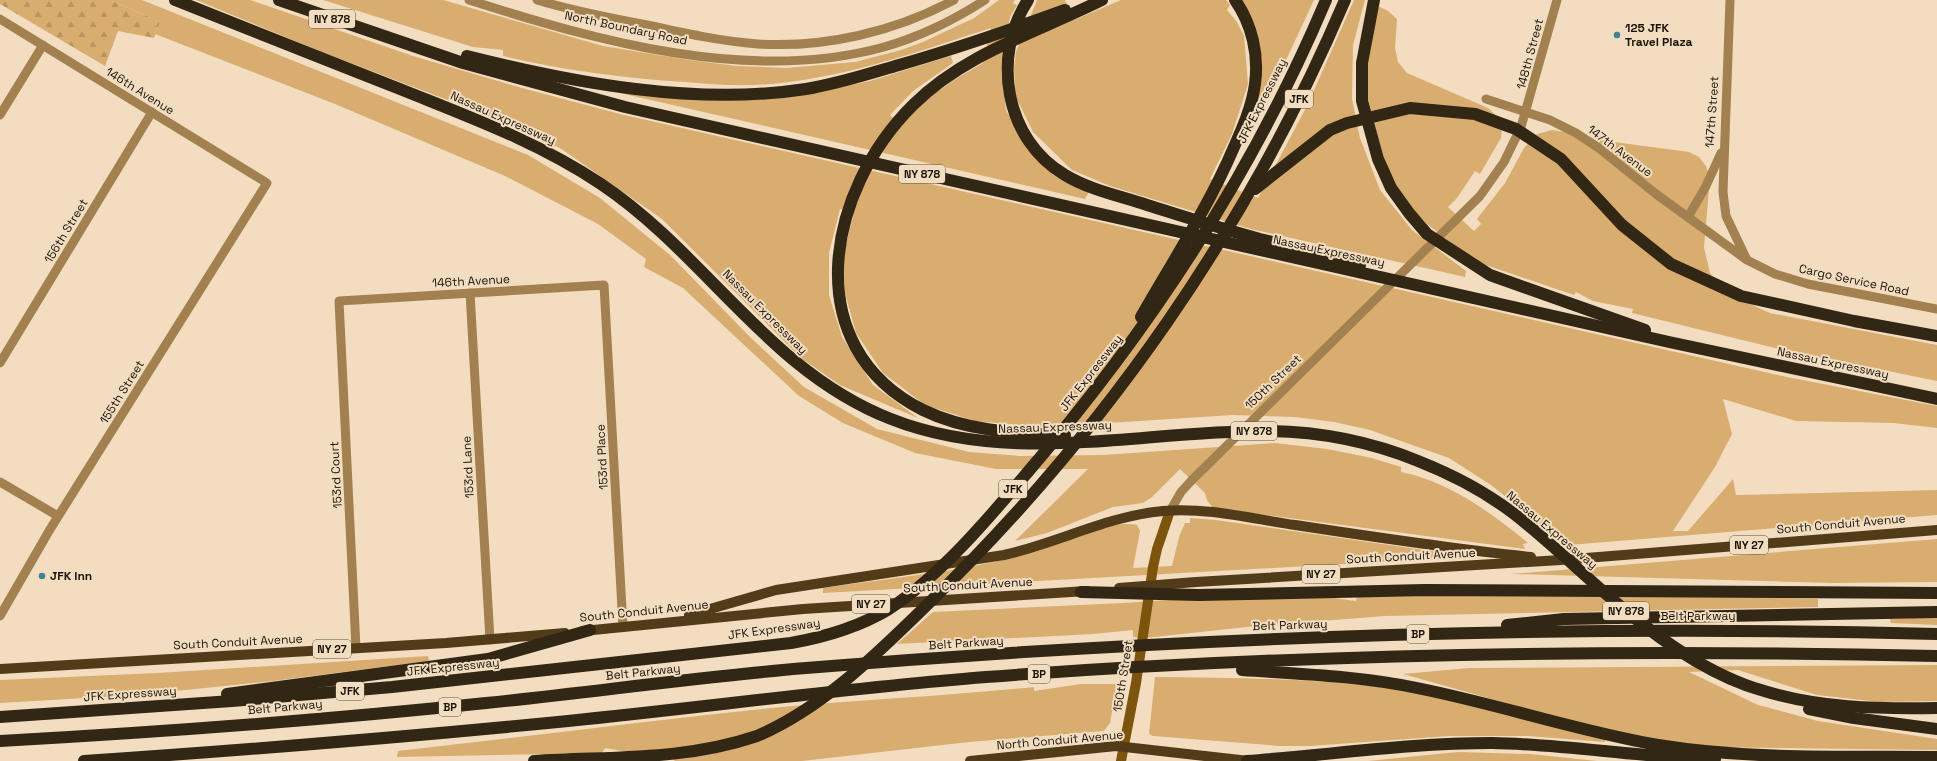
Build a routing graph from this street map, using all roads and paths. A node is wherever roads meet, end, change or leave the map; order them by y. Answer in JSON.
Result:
{"nodes":[{"id":1,"x":175,"y":0,"type":"edge"},
{"id":2,"x":279,"y":0,"type":"edge"},
{"id":3,"x":469,"y":0,"type":"edge"},
{"id":4,"x":537,"y":0,"type":"edge"},
{"id":5,"x":954,"y":0,"type":"edge"},
{"id":6,"x":985,"y":0,"type":"edge"},
{"id":7,"x":1028,"y":0,"type":"edge"},
{"id":8,"x":1093,"y":0,"type":"edge"},
{"id":9,"x":1102,"y":0,"type":"edge"},
{"id":10,"x":1235,"y":0,"type":"edge"},
{"id":11,"x":1326,"y":0,"type":"edge"},
{"id":12,"x":1345,"y":0,"type":"edge"},
{"id":13,"x":1374,"y":0,"type":"edge"},
{"id":14,"x":1557,"y":0,"type":"edge"},
{"id":15,"x":1730,"y":0,"type":"edge"},
{"id":16,"x":1068,"y":12,"type":"junction"},
{"id":17,"x":0,"y":19,"type":"edge"},
{"id":18,"x":384,"y":36,"type":"junction"},
{"id":19,"x":43,"y":45,"type":"junction"},
{"id":20,"x":1486,"y":99,"type":"dead end"},
{"id":21,"x":152,"y":112,"type":"junction"},
{"id":22,"x":1526,"y":114,"type":"junction"},
{"id":23,"x":0,"y":115,"type":"edge"},
{"id":24,"x":1723,"y":148,"type":"junction"},
{"id":25,"x":267,"y":182,"type":"joint"},
{"id":26,"x":1248,"y":195,"type":"junction"},
{"id":27,"x":1688,"y":217,"type":"junction"},
{"id":28,"x":1747,"y":260,"type":"junction"},
{"id":29,"x":604,"y":285,"type":"joint"},
{"id":30,"x":470,"y":293,"type":"junction"},
{"id":31,"x":1464,"y":296,"type":"junction"},
{"id":32,"x":339,"y":301,"type":"joint"},
{"id":33,"x":1937,"y":309,"type":"edge"},
{"id":34,"x":1937,"y":336,"type":"edge"},
{"id":35,"x":1690,"y":346,"type":"junction"},
{"id":36,"x":0,"y":363,"type":"edge"},
{"id":37,"x":1106,"y":377,"type":"junction"},
{"id":38,"x":1937,"y":398,"type":"edge"},
{"id":39,"x":1141,"y":438,"type":"junction"},
{"id":40,"x":0,"y":482,"type":"edge"},
{"id":41,"x":1170,"y":511,"type":"junction"},
{"id":42,"x":58,"y":516,"type":"junction"},
{"id":43,"x":1937,"y":530,"type":"edge"},
{"id":44,"x":1561,"y":560,"type":"junction"},
{"id":45,"x":1081,"y":592,"type":"junction"},
{"id":46,"x":1937,"y":593,"type":"edge"},
{"id":47,"x":1937,"y":612,"type":"edge"},
{"id":48,"x":0,"y":616,"type":"edge"},
{"id":49,"x":662,"y":622,"type":"junction"},
{"id":50,"x":623,"y":627,"type":"junction"},
{"id":51,"x":590,"y":630,"type":"junction"},
{"id":52,"x":1413,"y":634,"type":"junction"},
{"id":53,"x":1937,"y":634,"type":"edge"},
{"id":54,"x":490,"y":640,"type":"junction"},
{"id":55,"x":356,"y":648,"type":"junction"},
{"id":56,"x":1937,"y":656,"type":"edge"},
{"id":57,"x":1177,"y":666,"type":"junction"},
{"id":58,"x":0,"y":668,"type":"edge"},
{"id":59,"x":1760,"y":690,"type":"junction"},
{"id":60,"x":141,"y":708,"type":"junction"},
{"id":61,"x":1937,"y":708,"type":"edge"},
{"id":62,"x":0,"y":717,"type":"edge"},
{"id":63,"x":1937,"y":729,"type":"edge"},
{"id":64,"x":0,"y":741,"type":"edge"},
{"id":65,"x":737,"y":743,"type":"junction"},
{"id":66,"x":1124,"y":747,"type":"junction"},
{"id":67,"x":1788,"y":756,"type":"junction"},
{"id":68,"x":1937,"y":757,"type":"edge"},
{"id":69,"x":84,"y":761,"type":"edge"},
{"id":70,"x":534,"y":761,"type":"edge"},
{"id":71,"x":698,"y":761,"type":"edge"},
{"id":72,"x":970,"y":761,"type":"edge"},
{"id":73,"x":1121,"y":761,"type":"edge"},
{"id":74,"x":1248,"y":761,"type":"edge"}],
"edges":[{"from":1,"to":39,"type":"highway","name":"Nassau Expressway","number":"NY 878"},
{"from":2,"to":18,"type":"highway","name":"Nassau Expressway","number":"NY 878"},
{"from":3,"to":6,"type":"street","name":"North Boundary Road"},
{"from":4,"to":5,"type":"street","name":"North Boundary Road"},
{"from":7,"to":31,"type":"highway"},
{"from":8,"to":16,"type":"highway"},
{"from":9,"to":16,"type":"highway"},
{"from":10,"to":37,"type":"highway"},
{"from":11,"to":37,"type":"highway","name":"JFK Expressway","number":"JFK"},
{"from":12,"to":26,"type":"highway","number":"JFK"},
{"from":13,"to":35,"type":"highway"},
{"from":14,"to":22,"type":"street","name":"148th Street"},
{"from":15,"to":24,"type":"street","name":"147th Street"},
{"from":16,"to":18,"type":"highway"},
{"from":16,"to":39,"type":"highway"},
{"from":17,"to":19,"type":"street","name":"146th Avenue"},
{"from":18,"to":31,"type":"highway","name":"Nassau Expressway","number":"NY 878"},
{"from":19,"to":21,"type":"street","name":"146th Avenue"},
{"from":19,"to":23,"type":"street"},
{"from":20,"to":22,"type":"street","name":"147th Avenue"},
{"from":21,"to":25,"type":"street","name":"146th Avenue"},
{"from":21,"to":36,"type":"street","name":"156th Street"},
{"from":22,"to":27,"type":"street","name":"147th Avenue"},
{"from":22,"to":41,"type":"street","name":"150th Street"},
{"from":24,"to":27,"type":"street","name":"147th Street"},
{"from":24,"to":28,"type":"street"},
{"from":25,"to":42,"type":"street","name":"155th Street"},
{"from":26,"to":34,"type":"highway"},
{"from":26,"to":65,"type":"highway","number":"JFK"},
{"from":27,"to":28,"type":"street","name":"Cargo Service Road"},
{"from":28,"to":33,"type":"street","name":"Cargo Service Road"},
{"from":29,"to":30,"type":"street","name":"146th Avenue"},
{"from":29,"to":50,"type":"street","name":"153rd Place"},
{"from":30,"to":32,"type":"street","name":"146th Avenue"},
{"from":30,"to":54,"type":"street","name":"153rd Lane"},
{"from":31,"to":35,"type":"highway","name":"Nassau Expressway","number":"NY 878"},
{"from":32,"to":55,"type":"street","name":"153rd Court"},
{"from":35,"to":38,"type":"highway","name":"Nassau Expressway","number":"NY 878"},
{"from":37,"to":60,"type":"highway","name":"JFK Expressway","number":"JFK"},
{"from":39,"to":59,"type":"highway","name":"Nassau Expressway","number":"NY 878"},
{"from":40,"to":42,"type":"street"},
{"from":41,"to":44,"type":"main road"},
{"from":41,"to":49,"type":"main road"},
{"from":41,"to":66,"type":"main road","name":"150th Street"},
{"from":42,"to":48,"type":"street","name":"155th Street"},
{"from":43,"to":44,"type":"main road","name":"South Conduit Avenue","number":"NY 27"},
{"from":44,"to":45,"type":"main road","name":"South Conduit Avenue","number":"NY 27"},
{"from":45,"to":46,"type":"highway"},
{"from":45,"to":49,"type":"main road","name":"South Conduit Avenue","number":"NY 27"},
{"from":47,"to":52,"type":"highway"},
{"from":49,"to":50,"type":"main road","name":"South Conduit Avenue","number":"NY 27"},
{"from":50,"to":51,"type":"main road","name":"South Conduit Avenue","number":"NY 27"},
{"from":51,"to":54,"type":"main road","name":"South Conduit Avenue","number":"NY 27"},
{"from":51,"to":60,"type":"highway"},
{"from":52,"to":53,"type":"highway","name":"Belt Parkway","number":"BP"},
{"from":52,"to":64,"type":"highway","name":"Belt Parkway","number":"BP"},
{"from":54,"to":55,"type":"main road","name":"South Conduit Avenue","number":"NY 27"},
{"from":55,"to":58,"type":"main road","name":"South Conduit Avenue","number":"NY 27"},
{"from":56,"to":57,"type":"highway","number":"BP"},
{"from":57,"to":67,"type":"highway"},
{"from":57,"to":69,"type":"highway","number":"BP"},
{"from":59,"to":61,"type":"highway","name":"Nassau Expressway","number":"NY 878"},
{"from":59,"to":63,"type":"highway"},
{"from":60,"to":62,"type":"highway","name":"JFK Expressway","number":"JFK"},
{"from":65,"to":70,"type":"highway"},
{"from":65,"to":71,"type":"highway"},
{"from":66,"to":72,"type":"main road","name":"North Conduit Avenue"},
{"from":66,"to":73,"type":"main road","name":"150th Street"},
{"from":66,"to":74,"type":"main road","name":"North Conduit Avenue"},
{"from":67,"to":68,"type":"highway"},
{"from":67,"to":74,"type":"highway"}]}
